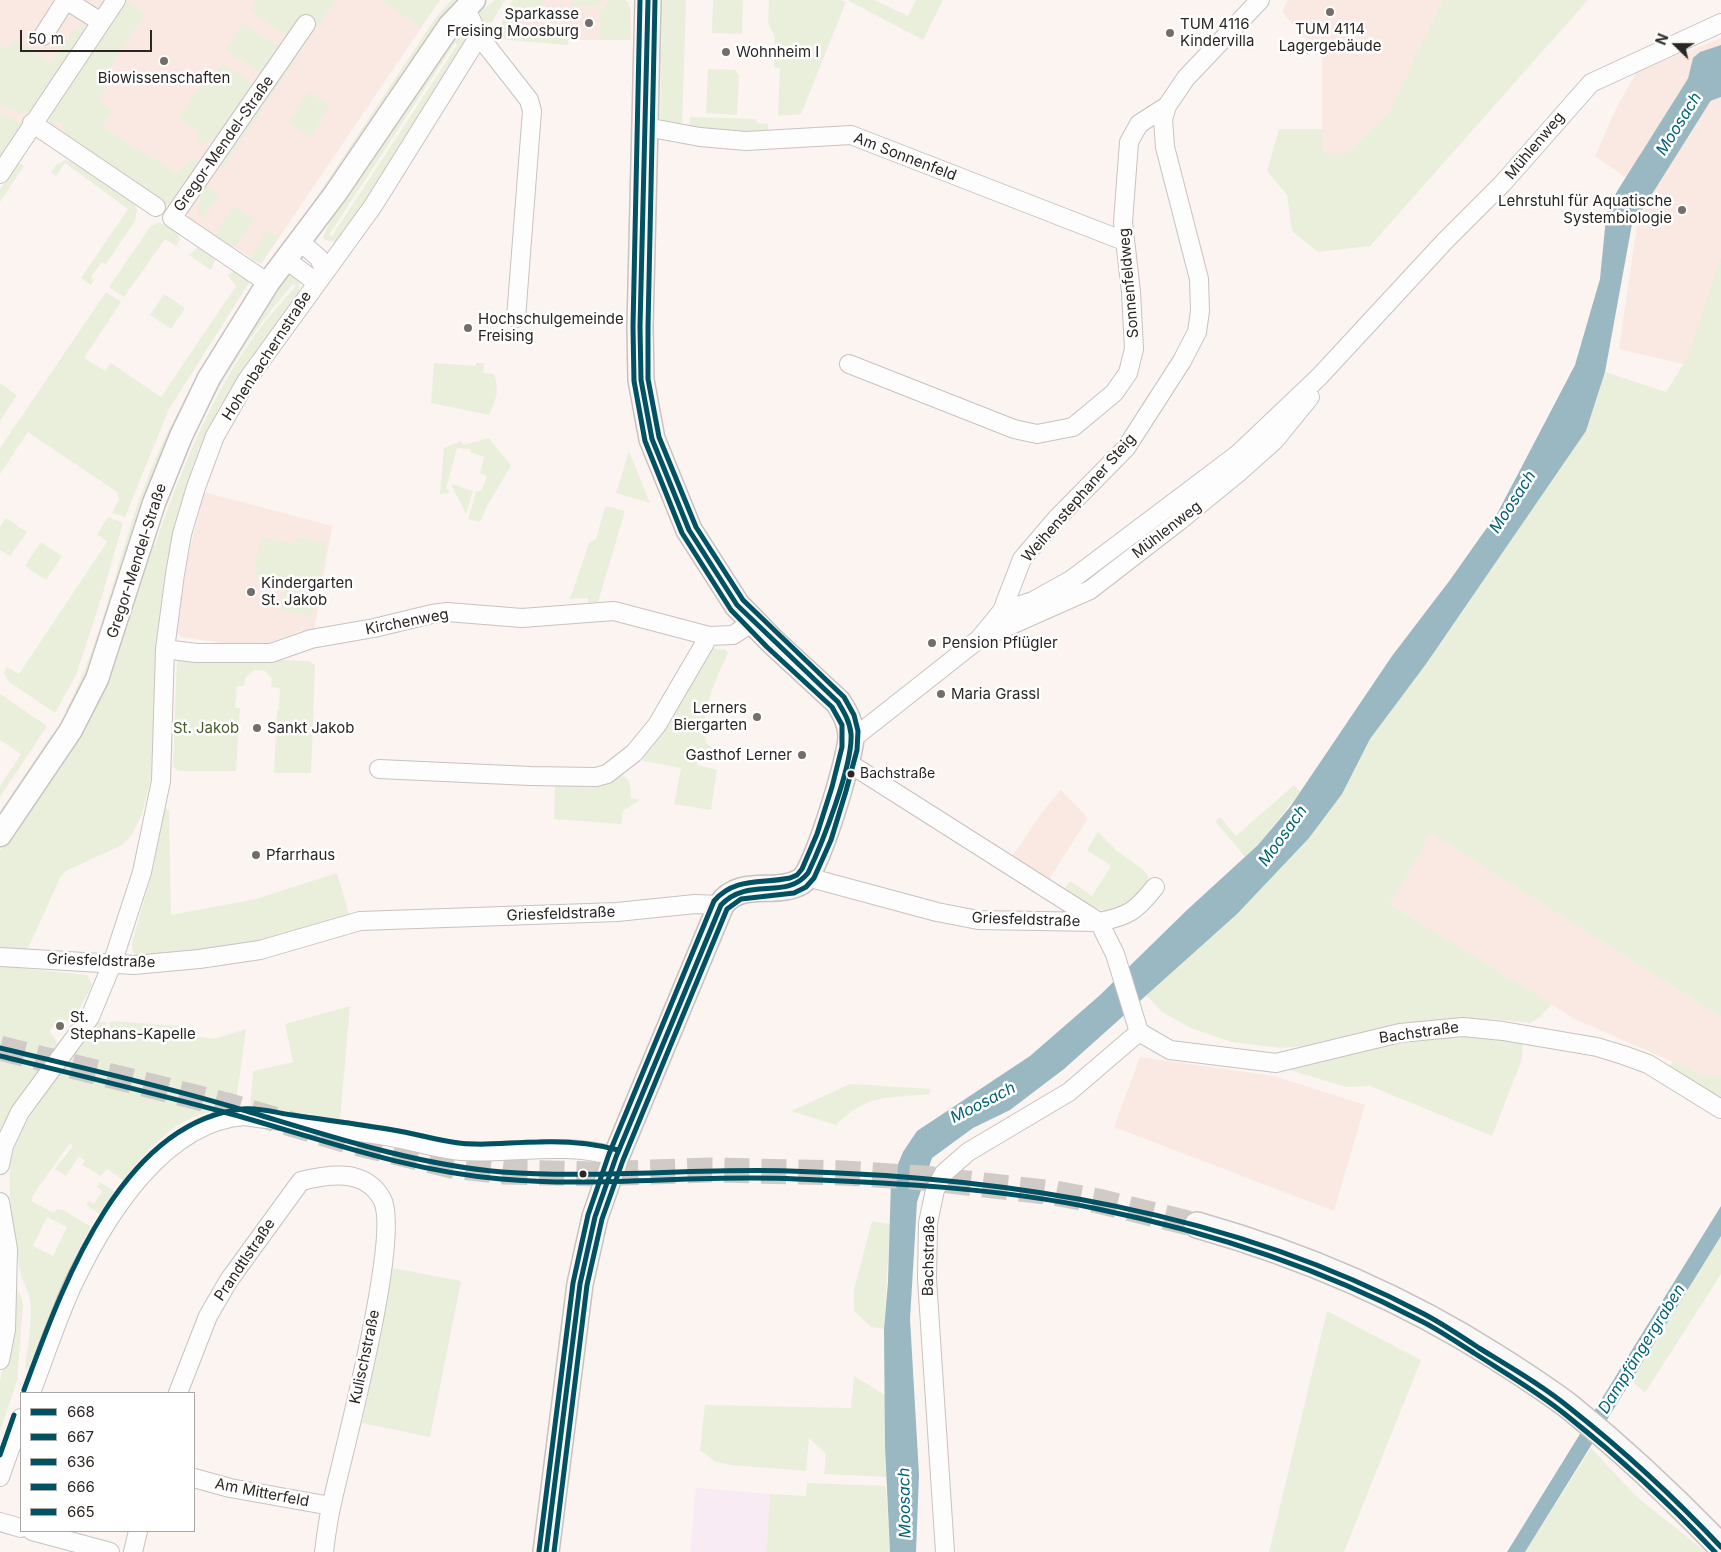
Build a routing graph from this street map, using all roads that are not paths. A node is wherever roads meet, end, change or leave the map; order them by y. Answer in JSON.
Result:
{"nodes":[{"id":1,"x":116,"y":0,"type":"edge"},
{"id":2,"x":648,"y":0,"type":"edge"},
{"id":3,"x":1260,"y":0,"type":"edge"},
{"id":4,"x":469,"y":4,"type":"edge"},
{"id":5,"x":101,"y":22,"type":"junction"},
{"id":6,"x":1721,"y":23,"type":"edge"},
{"id":7,"x":306,"y":24,"type":"dead end"},
{"id":8,"x":43,"y":36,"type":"dead end"},
{"id":9,"x":480,"y":36,"type":"junction"},
{"id":10,"x":1167,"y":106,"type":"junction"},
{"id":11,"x":32,"y":123,"type":"junction"},
{"id":12,"x":646,"y":127,"type":"junction"},
{"id":13,"x":0,"y":174,"type":"edge"},
{"id":14,"x":156,"y":207,"type":"dead end"},
{"id":15,"x":299,"y":241,"type":"junction"},
{"id":16,"x":1124,"y":241,"type":"junction"},
{"id":17,"x":285,"y":259,"type":"junction"},
{"id":18,"x":320,"y":276,"type":"junction"},
{"id":19,"x":268,"y":283,"type":"junction"},
{"id":20,"x":516,"y":318,"type":"dead end"},
{"id":21,"x":850,"y":364,"type":"dead end"},
{"id":22,"x":1319,"y":377,"type":"junction"},
{"id":23,"x":1002,"y":612,"type":"junction"},
{"id":24,"x":753,"y":622,"type":"junction"},
{"id":25,"x":709,"y":636,"type":"junction"},
{"id":26,"x":979,"y":639,"type":"junction"},
{"id":27,"x":165,"y":649,"type":"junction"},
{"id":28,"x":849,"y":751,"type":"junction"},
{"id":29,"x":379,"y":769,"type":"dead end"},
{"id":30,"x":0,"y":835,"type":"edge"},
{"id":31,"x":808,"y":877,"type":"junction"},
{"id":32,"x":1155,"y":887,"type":"dead end"},
{"id":33,"x":720,"y":905,"type":"junction"},
{"id":34,"x":1103,"y":928,"type":"junction"},
{"id":35,"x":0,"y":957,"type":"edge"},
{"id":36,"x":112,"y":964,"type":"junction"},
{"id":37,"x":1139,"y":1032,"type":"junction"},
{"id":38,"x":1721,"y":1109,"type":"edge"},
{"id":39,"x":616,"y":1157,"type":"junction"},
{"id":40,"x":0,"y":1165,"type":"edge"},
{"id":41,"x":352,"y":1176,"type":"joint"},
{"id":42,"x":0,"y":1202,"type":"edge"},
{"id":43,"x":1197,"y":1225,"type":"tunnel mouth"},
{"id":44,"x":0,"y":1360,"type":"edge"},
{"id":45,"x":31,"y":1392,"type":"edge"},
{"id":46,"x":178,"y":1392,"type":"edge"},
{"id":47,"x":20,"y":1421,"type":"edge"},
{"id":48,"x":0,"y":1477,"type":"edge"},
{"id":49,"x":195,"y":1478,"type":"edge"},
{"id":50,"x":331,"y":1506,"type":"junction"},
{"id":51,"x":0,"y":1522,"type":"edge"},
{"id":52,"x":20,"y":1528,"type":"edge"},
{"id":53,"x":36,"y":1532,"type":"edge"},
{"id":54,"x":138,"y":1532,"type":"edge"},
{"id":55,"x":1721,"y":1547,"type":"edge"},
{"id":56,"x":110,"y":1552,"type":"edge"},
{"id":57,"x":133,"y":1552,"type":"edge"},
{"id":58,"x":324,"y":1552,"type":"edge"},
{"id":59,"x":546,"y":1552,"type":"edge"},
{"id":60,"x":945,"y":1552,"type":"edge"}],
"edges":[{"from":1,"to":5,"type":"street"},
{"from":2,"to":12,"type":"main road"},
{"from":3,"to":10,"type":"street","name":"Weihenstephaner Steig"},
{"from":4,"to":9,"type":"street"},
{"from":4,"to":15,"type":"street","name":"Gregor-Mendel-Straße"},
{"from":5,"to":8,"type":"street"},
{"from":5,"to":11,"type":"street"},
{"from":6,"to":22,"type":"street","name":"Mühlenweg"},
{"from":7,"to":19,"type":"street","name":"Gregor-Mendel-Straße"},
{"from":9,"to":18,"type":"street","name":"Hohenbachernstraße"},
{"from":9,"to":20,"type":"street"},
{"from":10,"to":16,"type":"street","name":"Sonnenfeldweg"},
{"from":10,"to":23,"type":"street","name":"Weihenstephaner Steig"},
{"from":11,"to":13,"type":"street"},
{"from":11,"to":14,"type":"street"},
{"from":12,"to":16,"type":"street","name":"Am Sonnenfeld"},
{"from":12,"to":24,"type":"main road"},
{"from":15,"to":17,"type":"street","name":"Gregor-Mendel-Straße"},
{"from":15,"to":18,"type":"street"},
{"from":16,"to":21,"type":"street","name":"Sonnenfeldweg"},
{"from":17,"to":18,"type":"street","name":"Hohenbachernstraße"},
{"from":17,"to":19,"type":"street","name":"Gregor-Mendel-Straße"},
{"from":18,"to":27,"type":"street","name":"Hohenbachernstraße"},
{"from":19,"to":30,"type":"street","name":"Gregor-Mendel-Straße"},
{"from":22,"to":23,"type":"street","name":"Mühlenweg"},
{"from":22,"to":26,"type":"street","name":"Mühlenweg"},
{"from":23,"to":26,"type":"street","name":"Weihenstephaner Steig"},
{"from":24,"to":25,"type":"street","name":"Kirchenweg"},
{"from":24,"to":28,"type":"main road"},
{"from":25,"to":27,"type":"street","name":"Kirchenweg"},
{"from":25,"to":29,"type":"street"},
{"from":26,"to":28,"type":"street","name":"Weihenstephaner Steig"},
{"from":27,"to":36,"type":"street","name":"Hohenbachernstraße"},
{"from":28,"to":31,"type":"main road"},
{"from":28,"to":34,"type":"street"},
{"from":31,"to":33,"type":"main road"},
{"from":31,"to":34,"type":"street","name":"Griesfeldstraße"},
{"from":32,"to":34,"type":"street"},
{"from":33,"to":36,"type":"street","name":"Griesfeldstraße"},
{"from":33,"to":39,"type":"main road"},
{"from":34,"to":37,"type":"street"},
{"from":35,"to":36,"type":"street","name":"Griesfeldstraße"},
{"from":36,"to":40,"type":"street","name":"Hohenbachernstraße"},
{"from":37,"to":38,"type":"street","name":"Bachstraße"},
{"from":37,"to":60,"type":"street","name":"Bachstraße"},
{"from":39,"to":45,"type":"street"},
{"from":39,"to":59,"type":"main road"},
{"from":41,"to":46,"type":"street","name":"Prandtlstraße"},
{"from":41,"to":50,"type":"street","name":"Kulischstraße"},
{"from":42,"to":44,"type":"street"},
{"from":43,"to":55,"type":"main road"},
{"from":47,"to":48,"type":"street"},
{"from":49,"to":50,"type":"street","name":"Am Mitterfeld"},
{"from":50,"to":58,"type":"street","name":"Kulischstraße"},
{"from":51,"to":52,"type":"street"},
{"from":53,"to":56,"type":"street"},
{"from":54,"to":57,"type":"street"}]}
